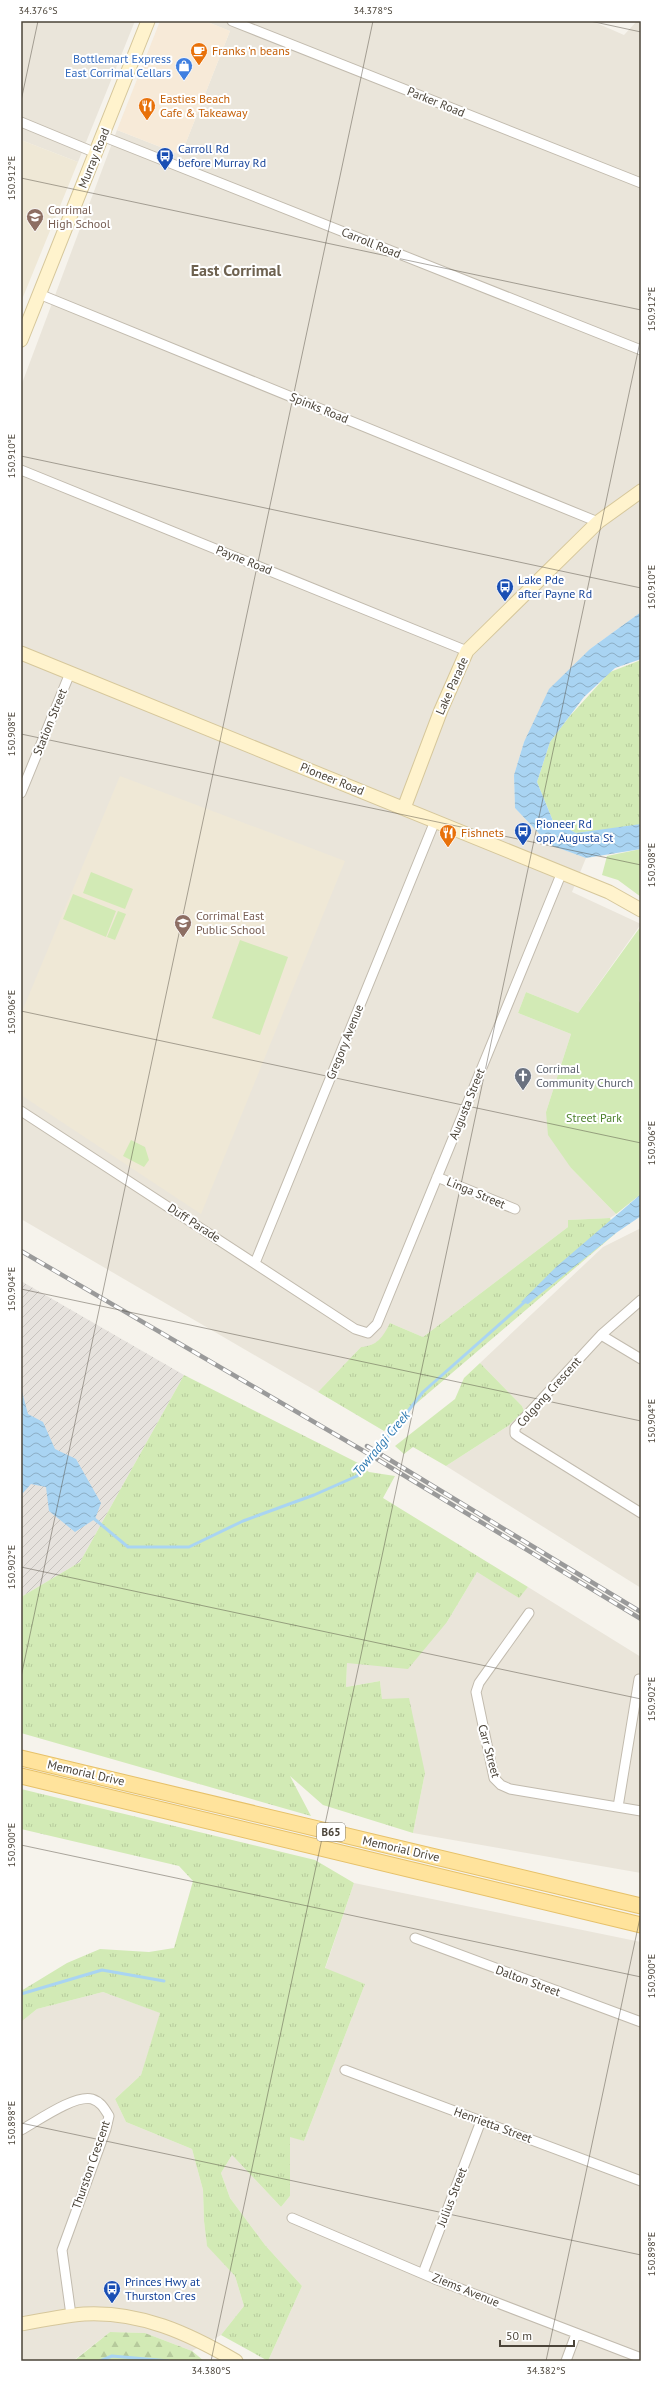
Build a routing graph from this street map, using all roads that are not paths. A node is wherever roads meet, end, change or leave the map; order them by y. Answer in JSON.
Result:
{"nodes":[{"id":1,"x":148,"y":21,"type":"edge"},
{"id":2,"x":232,"y":21,"type":"edge"},
{"id":3,"x":21,"y":122,"type":"edge"},
{"id":4,"x":102,"y":136,"type":"junction"},
{"id":5,"x":96,"y":152,"type":"junction"},
{"id":6,"x":641,"y":183,"type":"edge"},
{"id":7,"x":39,"y":294,"type":"junction"},
{"id":8,"x":21,"y":340,"type":"edge"},
{"id":9,"x":641,"y":350,"type":"edge"},
{"id":10,"x":21,"y":470,"type":"edge"},
{"id":11,"x":641,"y":491,"type":"edge"},
{"id":12,"x":598,"y":522,"type":"junction"},
{"id":13,"x":468,"y":651,"type":"junction"},
{"id":14,"x":21,"y":653,"type":"edge"},
{"id":15,"x":70,"y":673,"type":"junction"},
{"id":16,"x":21,"y":793,"type":"edge"},
{"id":17,"x":404,"y":808,"type":"junction"},
{"id":18,"x":435,"y":821,"type":"junction"},
{"id":19,"x":562,"y":872,"type":"junction"},
{"id":20,"x":641,"y":910,"type":"edge"},
{"id":21,"x":21,"y":1111,"type":"edge"},
{"id":22,"x":437,"y":1177,"type":"junction"},
{"id":23,"x":515,"y":1209,"type":"dead end"},
{"id":24,"x":254,"y":1263,"type":"junction"},
{"id":25,"x":641,"y":1300,"type":"edge"},
{"id":26,"x":368,"y":1333,"type":"joint"},
{"id":27,"x":601,"y":1334,"type":"junction"},
{"id":28,"x":641,"y":1359,"type":"edge"},
{"id":29,"x":641,"y":1513,"type":"edge"},
{"id":30,"x":529,"y":1612,"type":"dead end"},
{"id":31,"x":639,"y":1679,"type":"dead end"},
{"id":32,"x":21,"y":1758,"type":"edge"},
{"id":33,"x":21,"y":1776,"type":"edge"},
{"id":34,"x":618,"y":1807,"type":"junction"},
{"id":35,"x":641,"y":1811,"type":"edge"},
{"id":36,"x":641,"y":1906,"type":"edge"},
{"id":37,"x":641,"y":1924,"type":"edge"},
{"id":38,"x":415,"y":1938,"type":"dead end"},
{"id":39,"x":641,"y":2022,"type":"edge"},
{"id":40,"x":345,"y":2070,"type":"dead end"},
{"id":41,"x":481,"y":2121,"type":"junction"},
{"id":42,"x":21,"y":2130,"type":"edge"},
{"id":43,"x":641,"y":2181,"type":"edge"},
{"id":44,"x":292,"y":2218,"type":"dead end"},
{"id":45,"x":423,"y":2273,"type":"junction"},
{"id":46,"x":71,"y":2316,"type":"junction"},
{"id":47,"x":21,"y":2324,"type":"edge"},
{"id":48,"x":576,"y":2334,"type":"junction"},
{"id":49,"x":641,"y":2358,"type":"edge"},
{"id":50,"x":236,"y":2361,"type":"edge"},
{"id":51,"x":566,"y":2361,"type":"edge"}],
"edges":[{"from":1,"to":4,"type":"main road","name":"Murray Road"},
{"from":2,"to":6,"type":"street","name":"Parker Road"},
{"from":3,"to":5,"type":"street"},
{"from":4,"to":5,"type":"main road","name":"Murray Road"},
{"from":4,"to":9,"type":"street","name":"Carroll Road"},
{"from":5,"to":7,"type":"main road","name":"Murray Road"},
{"from":7,"to":8,"type":"main road","name":"Murray Road"},
{"from":7,"to":12,"type":"street","name":"Spinks Road"},
{"from":10,"to":13,"type":"street","name":"Payne Road"},
{"from":11,"to":12,"type":"main road","name":"Lake Parade"},
{"from":12,"to":13,"type":"main road","name":"Lake Parade"},
{"from":13,"to":17,"type":"main road","name":"Lake Parade"},
{"from":14,"to":15,"type":"main road","name":"Pioneer Road"},
{"from":15,"to":16,"type":"street","name":"Station Street"},
{"from":15,"to":17,"type":"main road","name":"Pioneer Road"},
{"from":17,"to":18,"type":"main road","name":"Pioneer Road"},
{"from":18,"to":19,"type":"main road","name":"Pioneer Road"},
{"from":18,"to":24,"type":"street","name":"Gregory Avenue"},
{"from":19,"to":20,"type":"main road","name":"Pioneer Road"},
{"from":19,"to":22,"type":"street","name":"Augusta Street"},
{"from":21,"to":24,"type":"street","name":"Duff Parade"},
{"from":22,"to":23,"type":"street","name":"Linga Street"},
{"from":22,"to":26,"type":"street","name":"Augusta Street"},
{"from":24,"to":26,"type":"street","name":"Duff Parade"},
{"from":25,"to":27,"type":"street","name":"Colgong Crescent"},
{"from":27,"to":28,"type":"street"},
{"from":27,"to":29,"type":"street","name":"Colgong Crescent"},
{"from":30,"to":34,"type":"street","name":"Carr Street"},
{"from":31,"to":34,"type":"street"},
{"from":32,"to":36,"type":"main road","name":"Memorial Drive","number":"B65"},
{"from":33,"to":37,"type":"main road","name":"Memorial Drive","number":"B65"},
{"from":34,"to":35,"type":"street","name":"Carr Street"},
{"from":38,"to":39,"type":"street","name":"Dalton Street"},
{"from":40,"to":41,"type":"street","name":"Henrietta Street"},
{"from":41,"to":43,"type":"street","name":"Henrietta Street"},
{"from":41,"to":45,"type":"street","name":"Julius Street"},
{"from":42,"to":46,"type":"street","name":"Thurston Crescent"},
{"from":44,"to":45,"type":"street","name":"Ziems Avenue"},
{"from":45,"to":48,"type":"street","name":"Ziems Avenue"},
{"from":46,"to":47,"type":"main road"},
{"from":46,"to":50,"type":"main road"},
{"from":48,"to":49,"type":"street","name":"Ziems Avenue"},
{"from":48,"to":51,"type":"street"}]}
